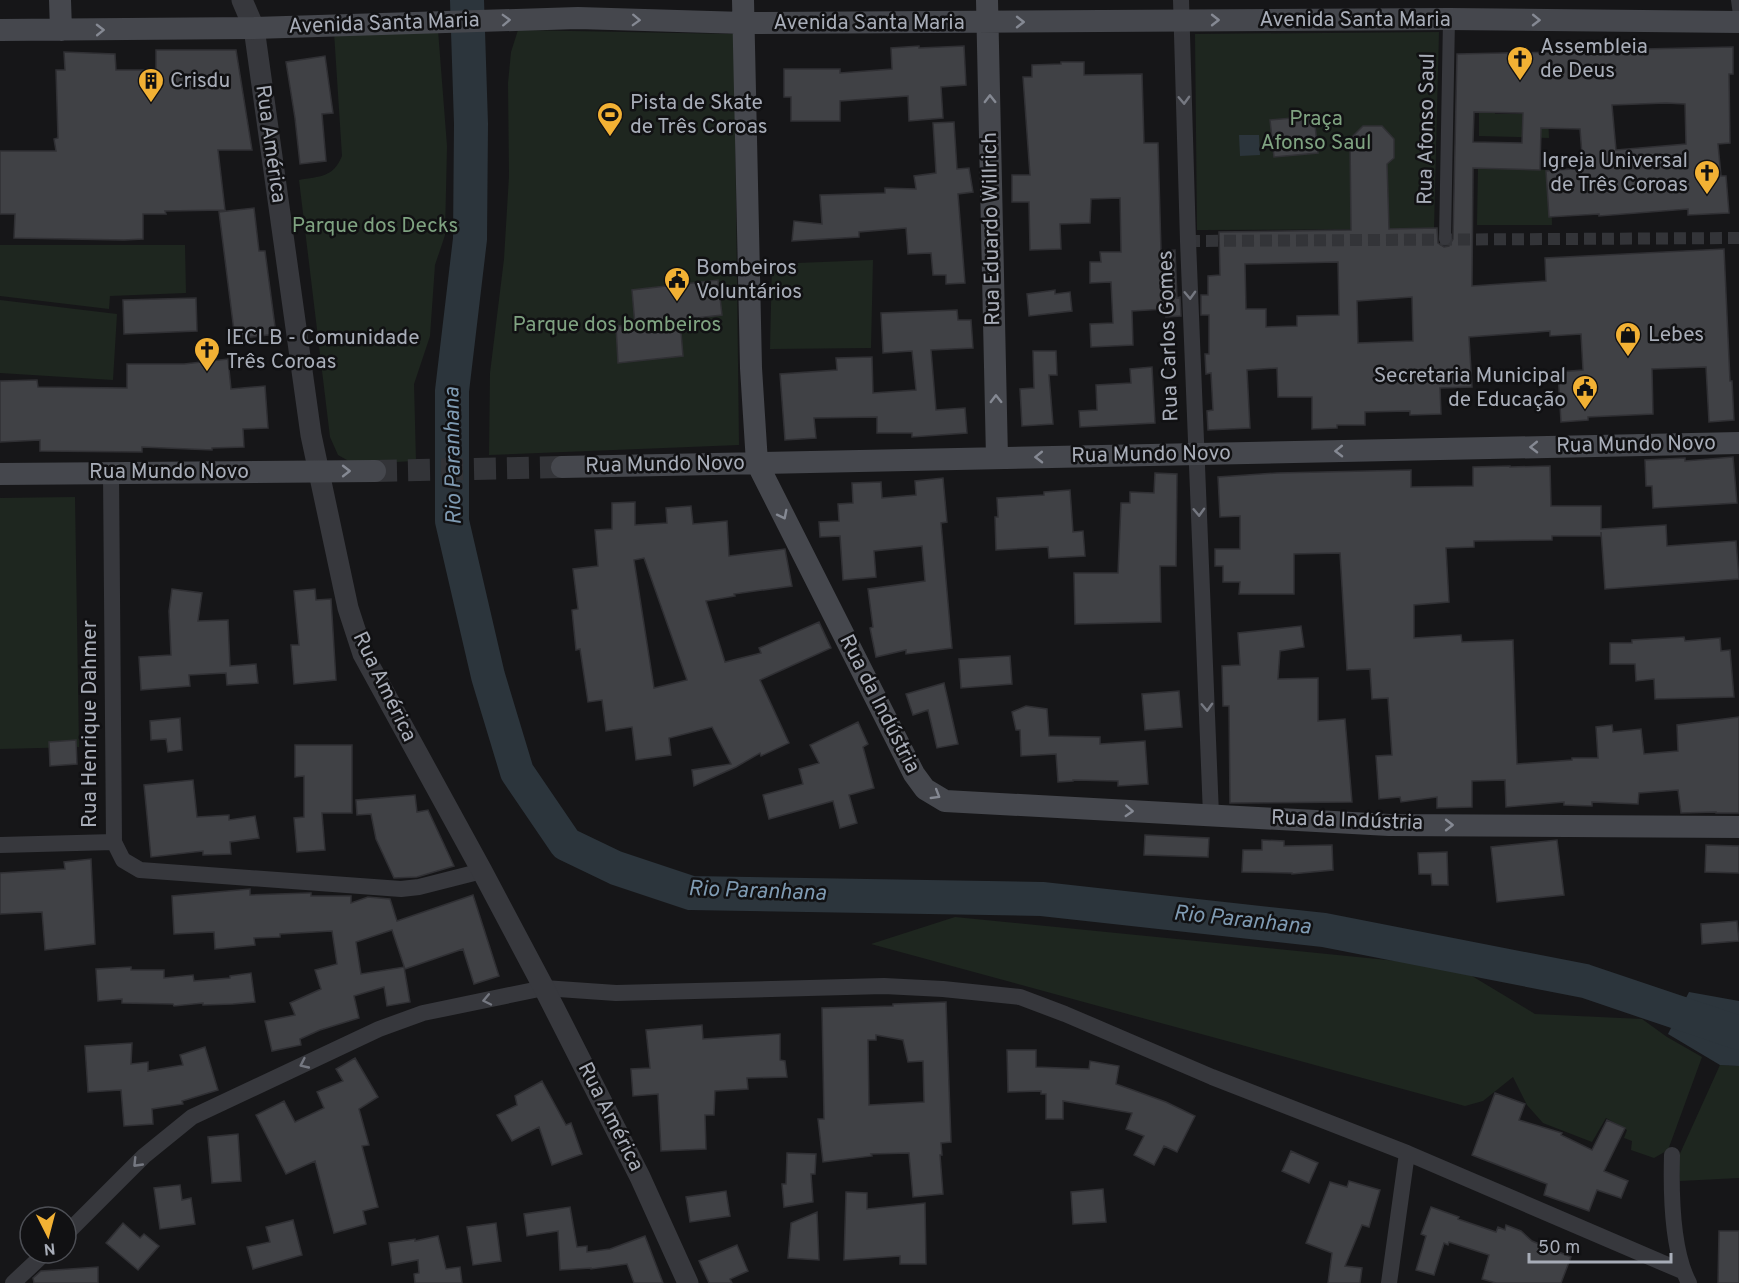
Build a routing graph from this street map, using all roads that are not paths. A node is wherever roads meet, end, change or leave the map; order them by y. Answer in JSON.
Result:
{"nodes":[{"id":1,"x":60,"y":0,"type":"edge"},
{"id":2,"x":242,"y":0,"type":"edge"},
{"id":3,"x":743,"y":0,"type":"edge"},
{"id":4,"x":1737,"y":0,"type":"edge"},
{"id":5,"x":1181,"y":10,"type":"edge"},
{"id":6,"x":1409,"y":10,"type":"edge"},
{"id":7,"x":1504,"y":10,"type":"edge"},
{"id":8,"x":988,"y":11,"type":"edge"},
{"id":9,"x":1739,"y":15,"type":"edge"},
{"id":10,"x":1449,"y":19,"type":"junction"},
{"id":11,"x":1739,"y":22,"type":"edge"},
{"id":12,"x":744,"y":23,"type":"junction"},
{"id":13,"x":254,"y":28,"type":"junction"},
{"id":14,"x":0,"y":30,"type":"edge"},
{"id":15,"x":61,"y":30,"type":"junction"},
{"id":16,"x":1445,"y":239,"type":"dead end"},
{"id":17,"x":1739,"y":443,"type":"edge"},
{"id":18,"x":1197,"y":454,"type":"junction"},
{"id":19,"x":997,"y":458,"type":"junction"},
{"id":20,"x":757,"y":463,"type":"junction"},
{"id":21,"x":562,"y":467,"type":"tunnel mouth"},
{"id":22,"x":318,"y":471,"type":"junction"},
{"id":23,"x":375,"y":471,"type":"tunnel mouth"},
{"id":24,"x":111,"y":472,"type":"junction"},
{"id":25,"x":0,"y":474,"type":"edge"},
{"id":26,"x":1211,"y":815,"type":"junction"},
{"id":27,"x":1739,"y":827,"type":"edge"},
{"id":28,"x":114,"y":842,"type":"junction"},
{"id":29,"x":0,"y":845,"type":"edge"},
{"id":30,"x":482,"y":871,"type":"junction"},
{"id":31,"x":544,"y":988,"type":"junction"},
{"id":32,"x":1407,"y":1152,"type":"junction"},
{"id":33,"x":1672,"y":1155,"type":"dead end"},
{"id":34,"x":78,"y":1223,"type":"edge"},
{"id":35,"x":32,"y":1265,"type":"edge"},
{"id":36,"x":1685,"y":1277,"type":"edge"},
{"id":37,"x":13,"y":1283,"type":"edge"},
{"id":38,"x":688,"y":1283,"type":"edge"},
{"id":39,"x":1389,"y":1283,"type":"edge"}],
"edges":[{"from":1,"to":15,"type":"main road"},
{"from":2,"to":13,"type":"street","name":"Rua América"},
{"from":3,"to":12,"type":"main road","name":"Rua da Indústria"},
{"from":4,"to":9,"type":"street"},
{"from":5,"to":6,"type":"main road","name":"Avenida Santa Maria","one_way":true},
{"from":8,"to":5,"type":"main road","name":"Avenida Santa Maria","one_way":true},
{"from":5,"to":18,"type":"street","name":"Rua Carlos Gomes","one_way":true},
{"from":6,"to":10,"type":"main road","name":"Avenida Santa Maria"},
{"from":7,"to":10,"type":"main road","name":"Avenida Santa Maria"},
{"from":7,"to":11,"type":"main road","name":"Avenida Santa Maria","one_way":true},
{"from":8,"to":12,"type":"main road","name":"Avenida Santa Maria"},
{"from":19,"to":8,"type":"main road","name":"Rua Eduardo Willrich","one_way":true},
{"from":10,"to":16,"type":"street","name":"Rua Afonso Saul"},
{"from":13,"to":12,"type":"main road","name":"Avenida Santa Maria","one_way":true},
{"from":12,"to":20,"type":"main road","name":"Rua da Indústria"},
{"from":15,"to":13,"type":"main road","name":"Avenida Santa Maria","one_way":true},
{"from":13,"to":22,"type":"street","name":"Rua América"},
{"from":14,"to":15,"type":"main road","name":"Avenida Santa Maria"},
{"from":17,"to":18,"type":"main road","name":"Rua Mundo Novo","one_way":true},
{"from":18,"to":19,"type":"main road","name":"Rua Mundo Novo","one_way":true},
{"from":18,"to":26,"type":"street","name":"Rua Carlos Gomes","one_way":true},
{"from":19,"to":20,"type":"main road","name":"Rua Mundo Novo"},
{"from":20,"to":21,"type":"main road","name":"Rua Mundo Novo"},
{"from":20,"to":26,"type":"main road","name":"Rua da Indústria","one_way":true},
{"from":22,"to":23,"type":"main road","name":"Rua Mundo Novo","one_way":true},
{"from":22,"to":24,"type":"main road","name":"Rua Mundo Novo"},
{"from":22,"to":30,"type":"street","name":"Rua América"},
{"from":24,"to":25,"type":"main road","name":"Rua Mundo Novo"},
{"from":24,"to":28,"type":"street","name":"Rua Henrique Dahmer"},
{"from":26,"to":27,"type":"main road","name":"Rua da Indústria","one_way":true},
{"from":28,"to":29,"type":"street"},
{"from":28,"to":30,"type":"street","name":"Rua Henrique Dahmer"},
{"from":30,"to":31,"type":"street","name":"Rua América"},
{"from":31,"to":32,"type":"street"},
{"from":31,"to":34,"type":"street","one_way":true},
{"from":31,"to":38,"type":"street","name":"Rua América"},
{"from":32,"to":36,"type":"street"},
{"from":32,"to":39,"type":"street"},
{"from":33,"to":36,"type":"street"},
{"from":35,"to":37,"type":"street"}]}
